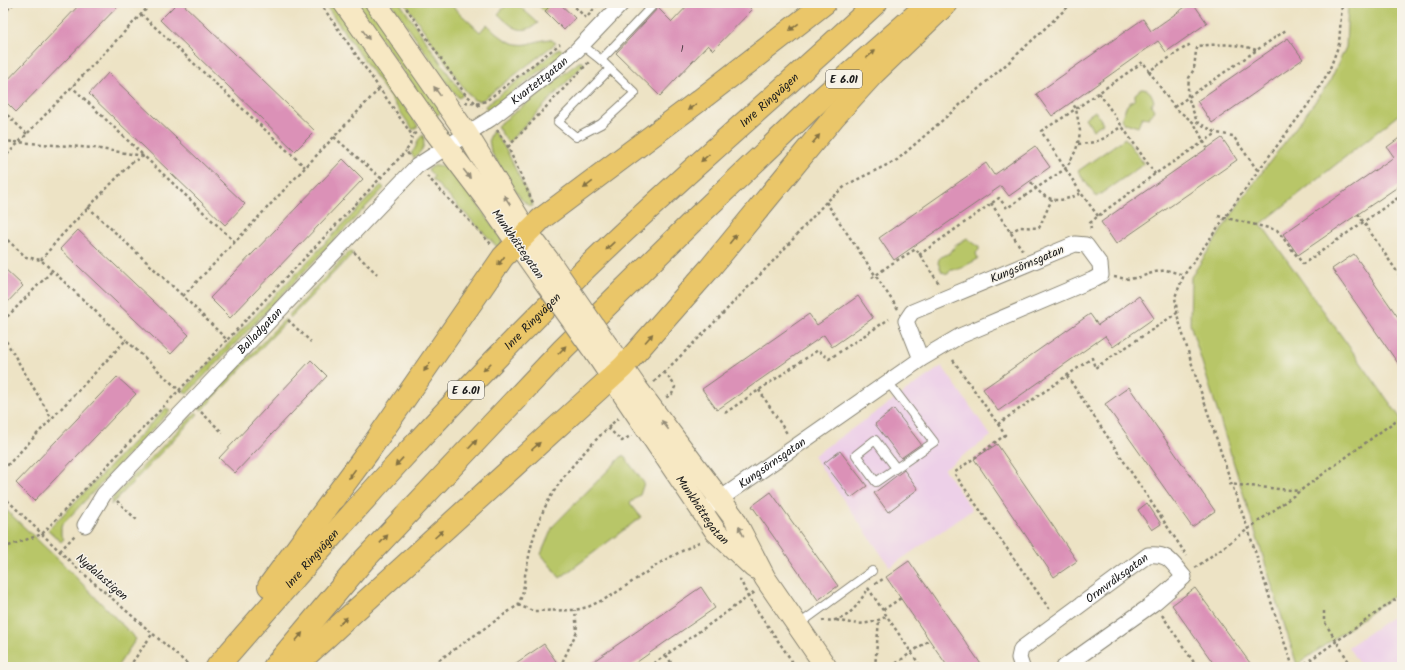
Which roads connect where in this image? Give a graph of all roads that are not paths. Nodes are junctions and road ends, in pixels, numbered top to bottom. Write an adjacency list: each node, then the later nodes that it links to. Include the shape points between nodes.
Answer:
1 (344, 3): 13 (main road, Munkhättegatan, one-way to 13)
2 (376, 3): 12 (main road, Munkhättegatan, one-way to 2)
3 (622, 3): 9 (street, Kvartettgatan)
4 (655, 3): 10 (lane)
5 (825, 3): 14 (highway, one-way to 14, via 541,219)
6 (876, 3): 26 (highway, Inre Ringvägen / E 6.01, one-way to 26, via 633,223 528,325 390,472)
7 (929, 3): 27 (highway, E 6.01, one-way to 7, via 363,561 563,349 823,97)
8 (947, 3): 16 (highway, one-way to 8, via 710,268 834,117 874,73)
9 (582, 45): 10 (lane); 12 (street, Kvartettgatan, via 534,85)
10 (598, 58): 11 (lane)
11 (610, 69): 11 (lane, via 635,93 601,124 576,138 558,122)
12 (467, 134): 13 (street, Kvartettgatan); 14 (main road, Munkhättegatan, one-way to 12)
13 (446, 148): 14 (main road, Munkhättegatan, one-way to 14, via 489,203); 21 (street, Balladgatan, via 418,166 344,242 104,494)
14 (522, 238): 16 (main road, Munkhättegatan, bridge); 25 (highway, one-way to 25, via 503,257 363,458)
15 (921, 359): 15 (street, Kungsörnsgatan, via 960,336 1092,280 1101,275 1100,264 1086,245 1075,244 912,312 906,321); 17 (street, Kungsörnsgatan)
16 (617, 373): 19 (main road, Munkhättegatan, one-way to 16); 20 (main road, Munkhättegatan); 28 (highway, one-way to 16)
17 (888, 382): 18 (lane, via 934,442); 19 (street, Kungsörnsgatan)
18 (896, 468): 18 (lane, via 876,482 856,455 875,440)
19 (720, 499): 20 (street, Kungsörnsgatan); 23 (main road, Munkhättegatan, one-way to 19, via 734,518)
20 (702, 512): 23 (main road, Munkhättegatan, via 716,532)
21 (85, 525)
22 (872, 571): 24 (lane)
23 (767, 580): 24 (main road, Munkhättegatan)
24 (807, 624): 29 (main road, Munkhättegatan)
25 (209, 667)
26 (217, 667)
27 (274, 667)
28 (294, 667)
29 (826, 667)
30 (1022, 667): 31 (street, Ormvråksgatan, via 1019,658 1021,649 1148,555 1158,554 1167,557 1189,572 1154,603)
31 (1064, 667)

